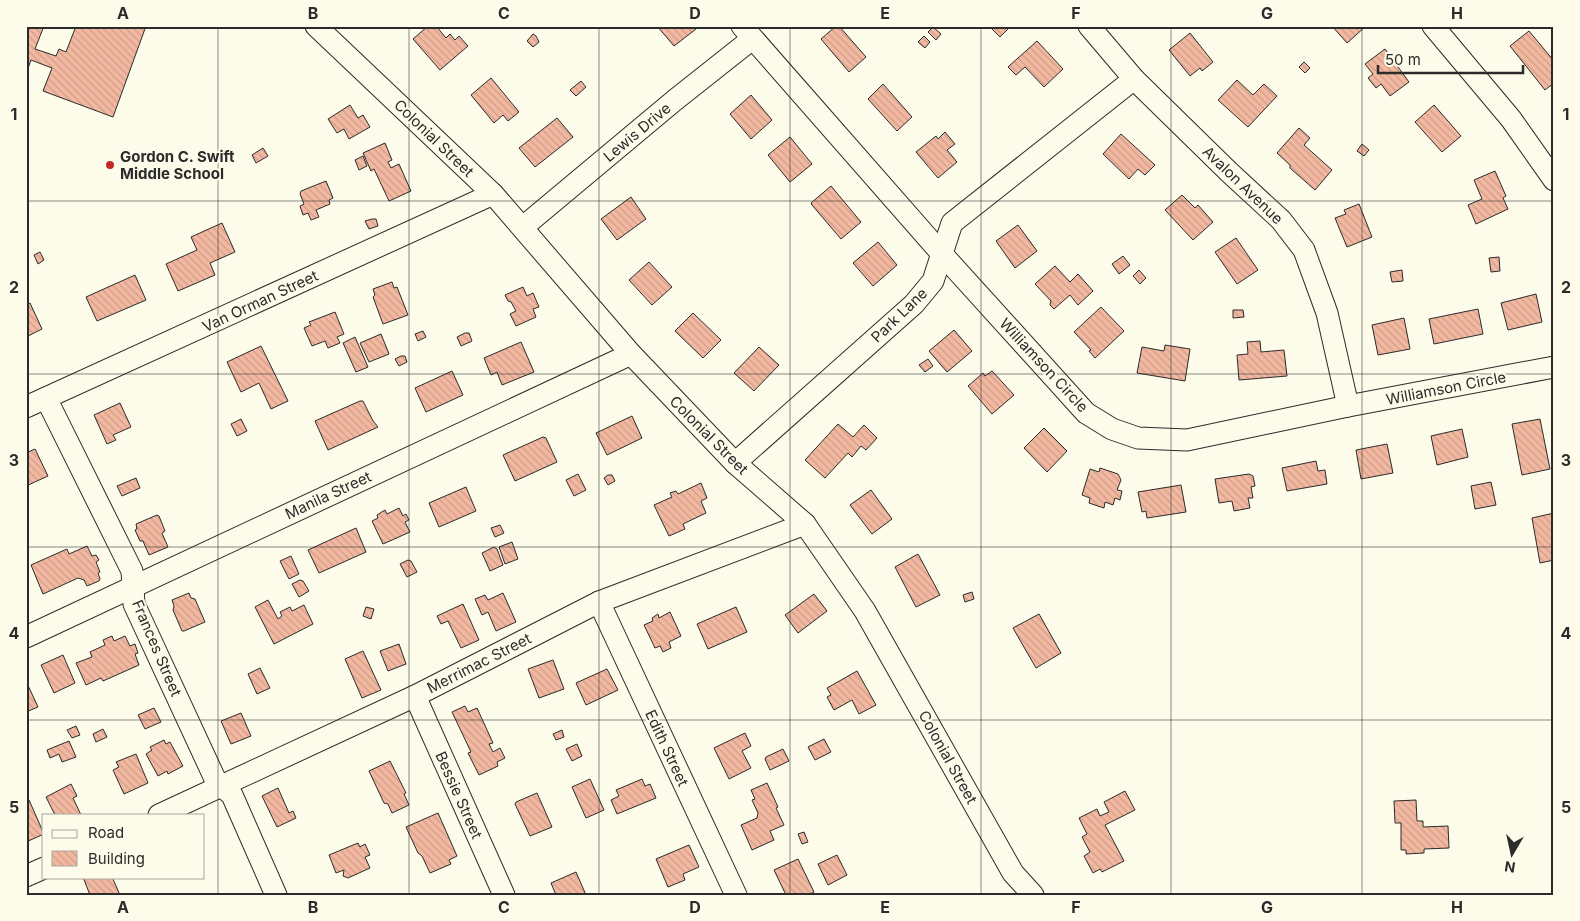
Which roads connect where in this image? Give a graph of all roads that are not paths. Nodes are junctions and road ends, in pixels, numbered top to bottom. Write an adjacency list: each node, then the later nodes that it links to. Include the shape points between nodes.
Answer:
1 (316, 26): 7 (street, Colonial Street)
2 (1088, 26): 5 (street, Avalon Avenue)
3 (1433, 26): 6 (street, via 1511,119)
4 (747, 33): 8 (street, Lewis Drive, via 667,106); 9 (street, Williamson Circle)
5 (1134, 79): 9 (street, Park Lane, via 952,223); 13 (street, Avalon Avenue, via 1281,220 1304,250 1327,313)
6 (1554, 180)
7 (493, 194): 8 (street, Colonial Street); 12 (street, Van Orman Street)
8 (523, 227): 10 (street, Colonial Street)
9 (942, 254): 13 (street, Williamson Circle, via 1086,413 1112,429 1138,438 1187,440); 15 (street, Park Lane, via 934,281 914,304)
10 (631, 354): 15 (street, Colonial Street); 17 (street, Manila Street)
11 (1554, 367): 13 (street, Williamson Circle)
12 (46, 398): 14 (street, Van Orman Street); 17 (street, Frances Street, via 132,571)
13 (1348, 406)
14 (26, 407)
15 (735, 463): 16 (street, Colonial Street)
16 (805, 524): 18 (street, Merrimac Street); 28 (street, Colonial Street, via 866,611 1013,873)
17 (133, 587): 19 (street, Manila Street); 21 (street, Frances Street, via 134,604 216,780)
18 (599, 602): 20 (street, Merrimac Street); 27 (street, Edith Street)
19 (26, 637)
20 (415, 696): 21 (street, Merrimac Street); 26 (street, Bessie Street)
21 (222, 786): 22 (street, Merrimac Street); 25 (street, Frances Street, via 232,796)
22 (161, 814)
23 (42, 869): 24 (street)
24 (26, 876)
25 (276, 895)
26 (504, 895)
27 (736, 895)
28 (1033, 895)

